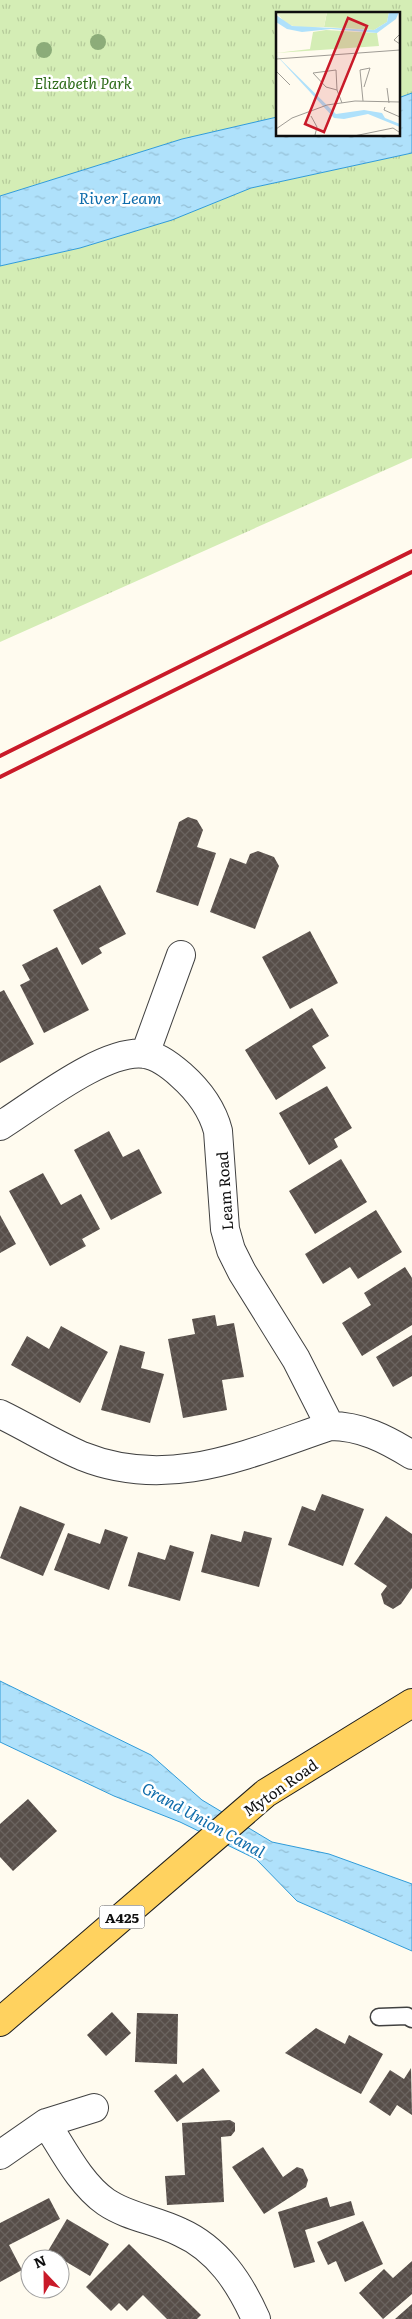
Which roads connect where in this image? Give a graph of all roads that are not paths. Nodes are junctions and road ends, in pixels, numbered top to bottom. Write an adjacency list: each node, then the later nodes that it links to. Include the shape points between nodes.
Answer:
1 (181, 955): 2 (street)
2 (145, 1054): 3 (street, via 102,1062); 5 (street, Leam Road, via 164,1061 194,1086 214,1117 220,1143 225,1229 230,1250 296,1359)
3 (0, 1126)
4 (0, 1414): 5 (street, via 81,1456 137,1470 201,1467)
5 (330, 1426): 6 (street, via 361,1429)
6 (412, 1455)
7 (412, 1703): 10 (main road, Myton Road / A425, via 266,1793)
8 (379, 2017): 9 (lane, via 407,2016)
9 (412, 2019)
10 (0, 2022)
11 (94, 2108): 12 (street)
12 (46, 2123): 13 (street); 14 (street, via 96,2194 118,2209 180,2232 199,2242 216,2257 245,2294)
13 (0, 2155)
14 (256, 2319)

